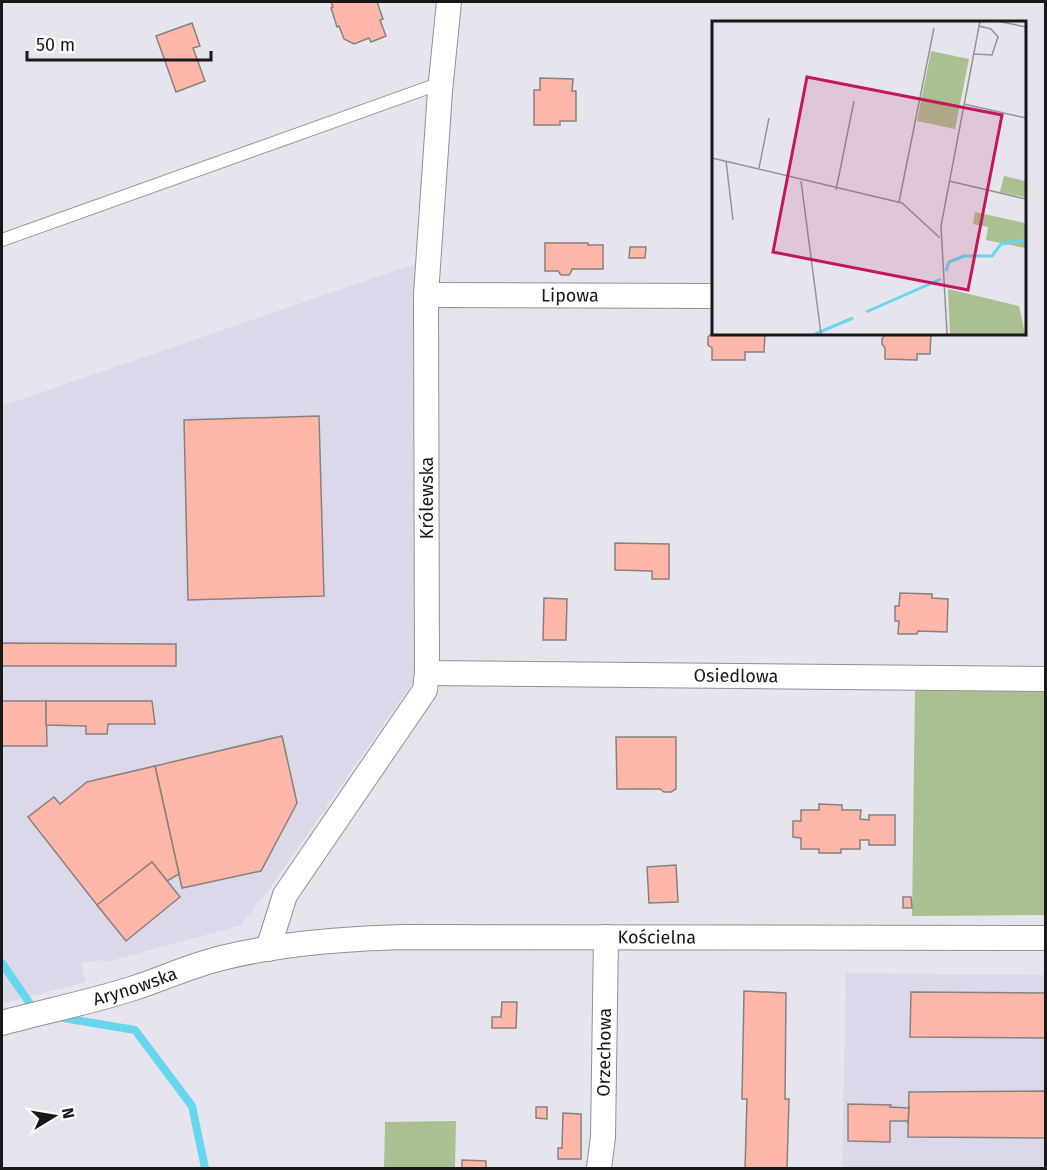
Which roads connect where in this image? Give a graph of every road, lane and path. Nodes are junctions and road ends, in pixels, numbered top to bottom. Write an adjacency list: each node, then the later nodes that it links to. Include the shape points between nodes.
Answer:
1 (449, 2): 2 (street, Królewska)
2 (441, 83): 3 (lane); 4 (street, Królewska)
3 (2, 240)
4 (426, 295): 5 (street, Lipowa); 6 (street, Królewska)
5 (712, 296)
6 (427, 674): 7 (street, Osiedlowa); 10 (street, Królewska, via 425,690 285,895)
7 (1046, 679)
8 (606, 937): 9 (street, Kościelna); 10 (street, Kościelna, via 368,938); 12 (street, Orzechowa, via 603,1137)
9 (1046, 938)
10 (268, 949): 11 (street, Arynowska, via 199,964 115,994)
11 (2, 1023)
12 (599, 1168)

